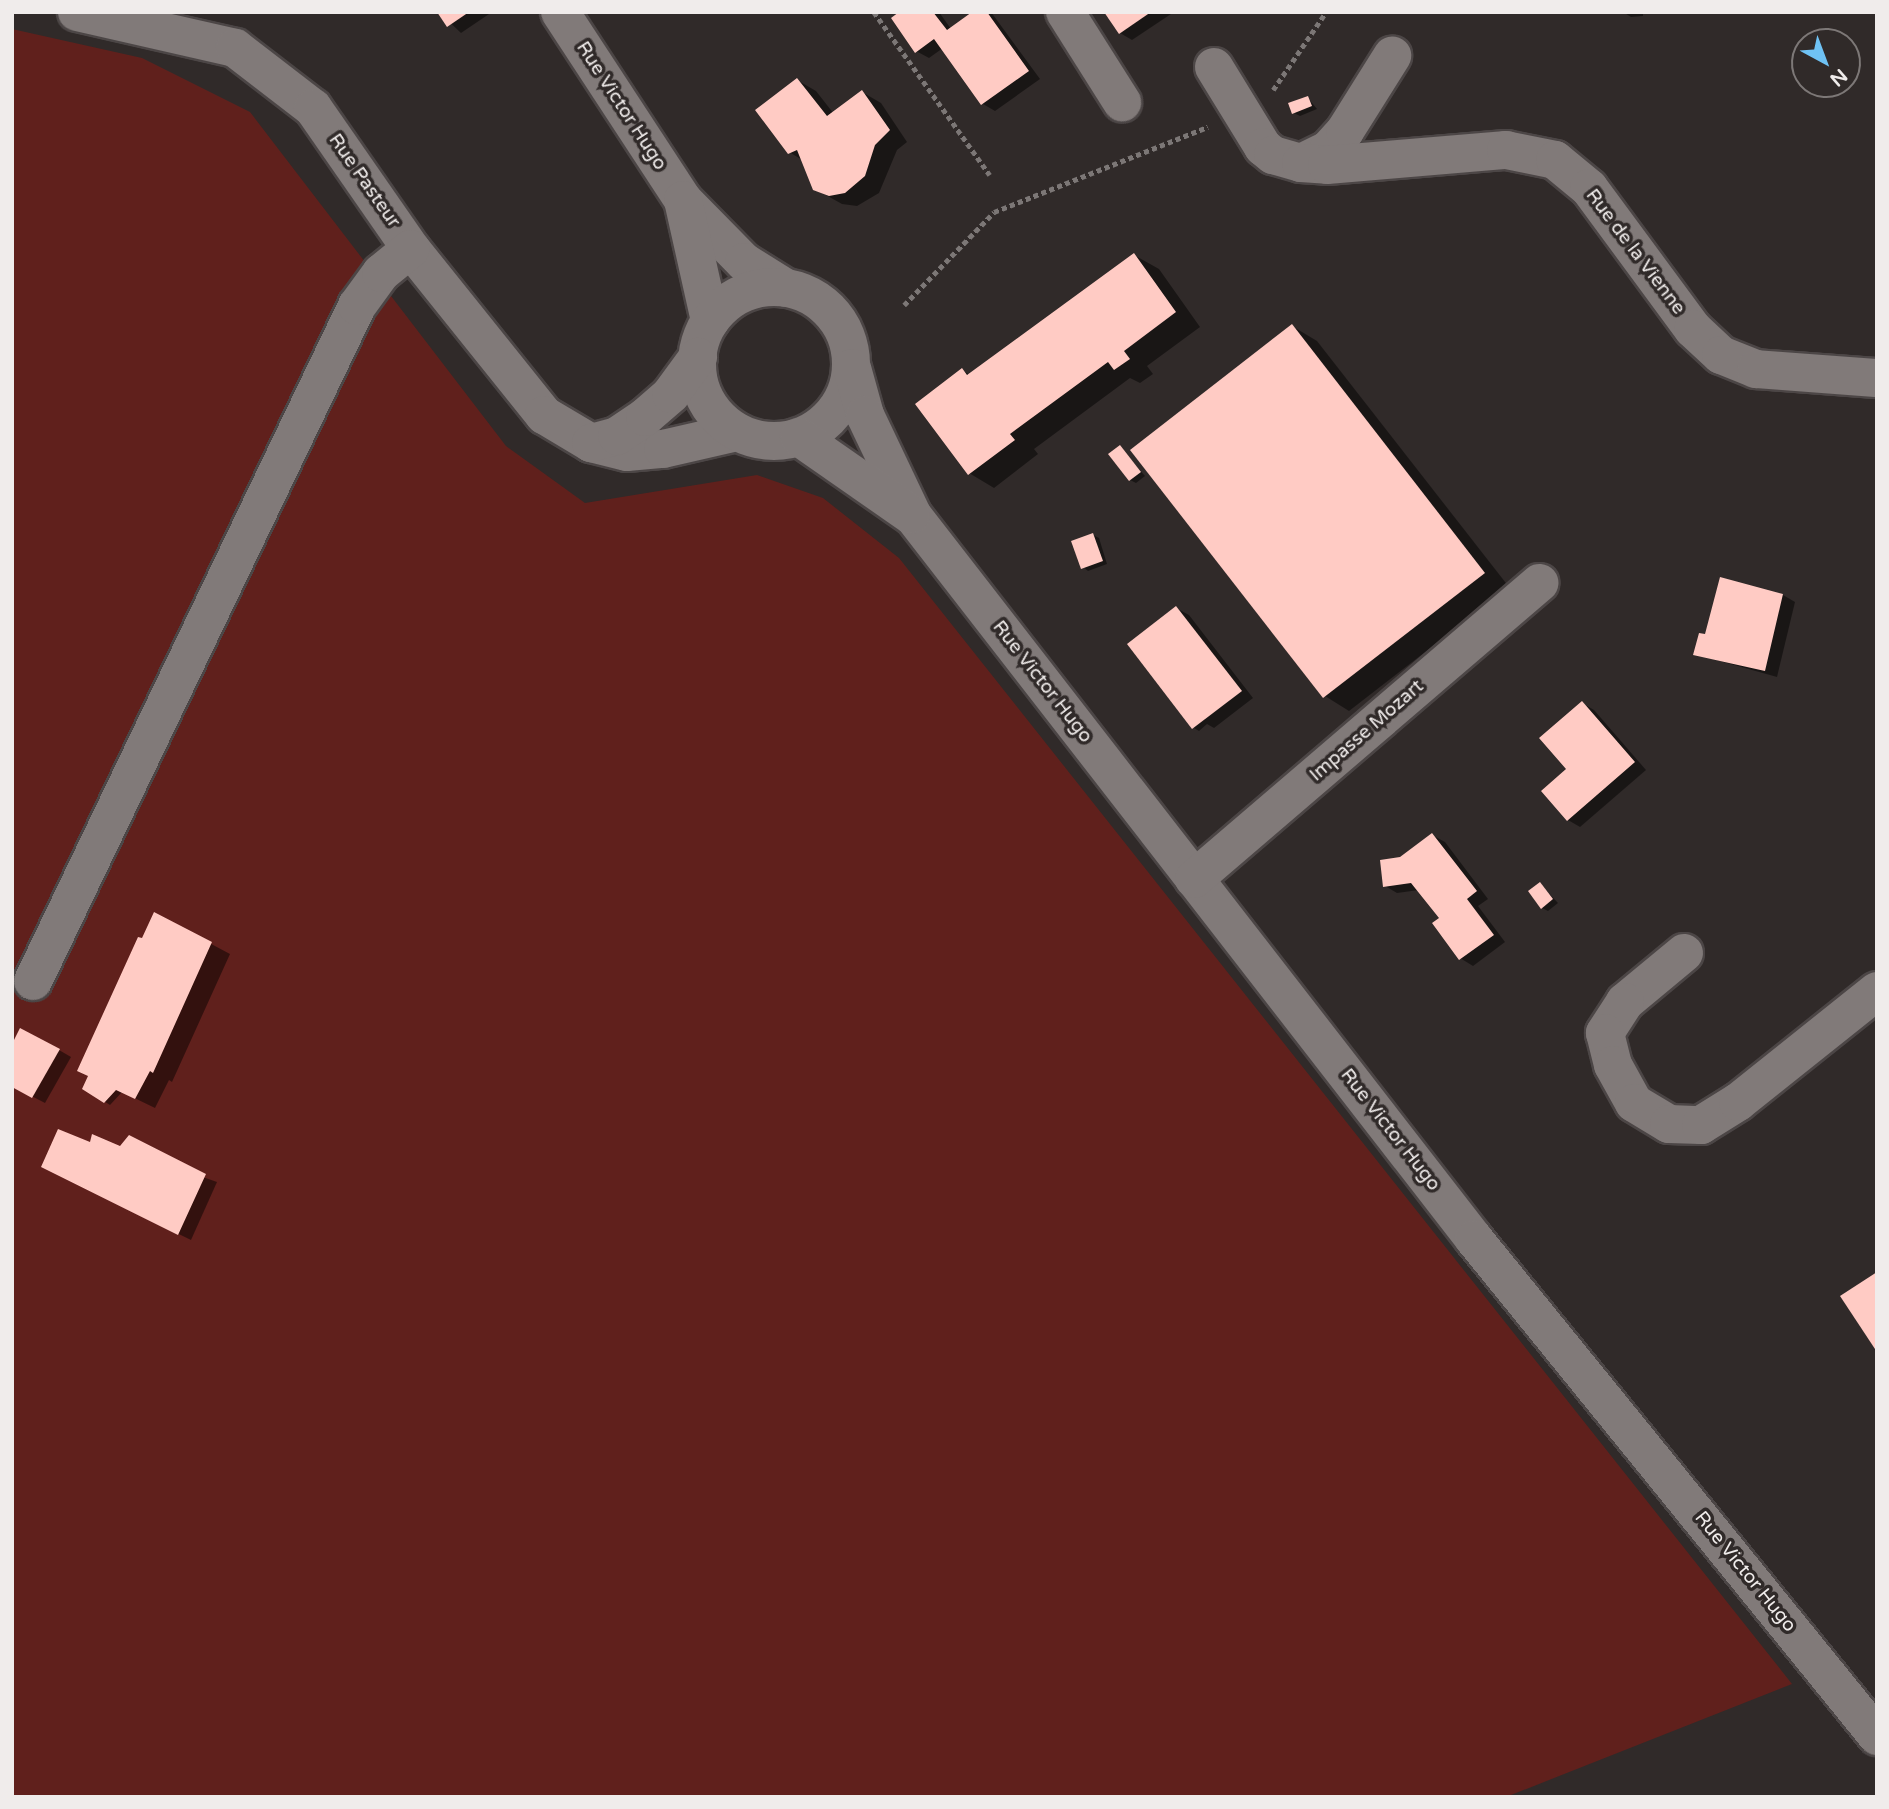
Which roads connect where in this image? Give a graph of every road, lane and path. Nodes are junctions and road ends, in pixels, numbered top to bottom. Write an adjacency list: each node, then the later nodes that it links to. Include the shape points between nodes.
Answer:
1 (77, 12): 13 (street, Rue Pasteur, via 234,48 313,108)
2 (560, 12): 12 (street, Rue Victor Hugo)
3 (874, 12): 11 (path)
4 (1065, 12): 8 (street)
5 (1326, 12): 9 (path, via 1284,80)
6 (1392, 56): 10 (street, via 1345,131 1328,150)
7 (1214, 67): 9 (street, Rue de la Vienne)
8 (1122, 102)
9 (1240, 113): 10 (street, Rue de la Vienne, via 1273,155); 15 (path, via 994,212)
10 (1301, 163): 19 (street, Rue de la Vienne, via 1328,165 1506,150 1555,160 1589,188 1693,329 1721,355 1756,369)
11 (990, 175)
12 (683, 200): 14 (street, Rue Victor Hugo, via 744,262); 16 (street, Rue Victor Hugo)
13 (411, 249): 22 (street, Rue Pasteur, via 544,415); 27 (street, via 382,273 357,306)
14 (786, 288): 16 (street, via 759,288 739,295); 18 (street, via 818,300 838,318 849,341)
15 (904, 305)
16 (710, 321): 17 (street)
17 (698, 357): 20 (street, via 705,398 715,414); 22 (street, via 671,394 645,417 617,436)
18 (852, 368): 21 (street, via 845,394 831,417); 23 (street, Rue Victor Hugo, via 865,415)
19 (1877, 378)
20 (737, 432): 21 (street, via 762,440); 22 (street, Rue Pasteur, via 627,452)
21 (799, 437): 23 (street, Rue Victor Hugo)
22 (591, 443)
23 (912, 516): 25 (street, Rue Victor Hugo)
24 (1539, 583): 25 (street, Impasse Mozart)
25 (1194, 879): 29 (street, Rue Victor Hugo, via 1474,1239)
26 (1684, 953): 28 (street, via 1625,1002 1605,1033 1613,1065 1634,1102 1669,1124 1701,1125)
27 (33, 981)
28 (1877, 991)
29 (1877, 1736)

